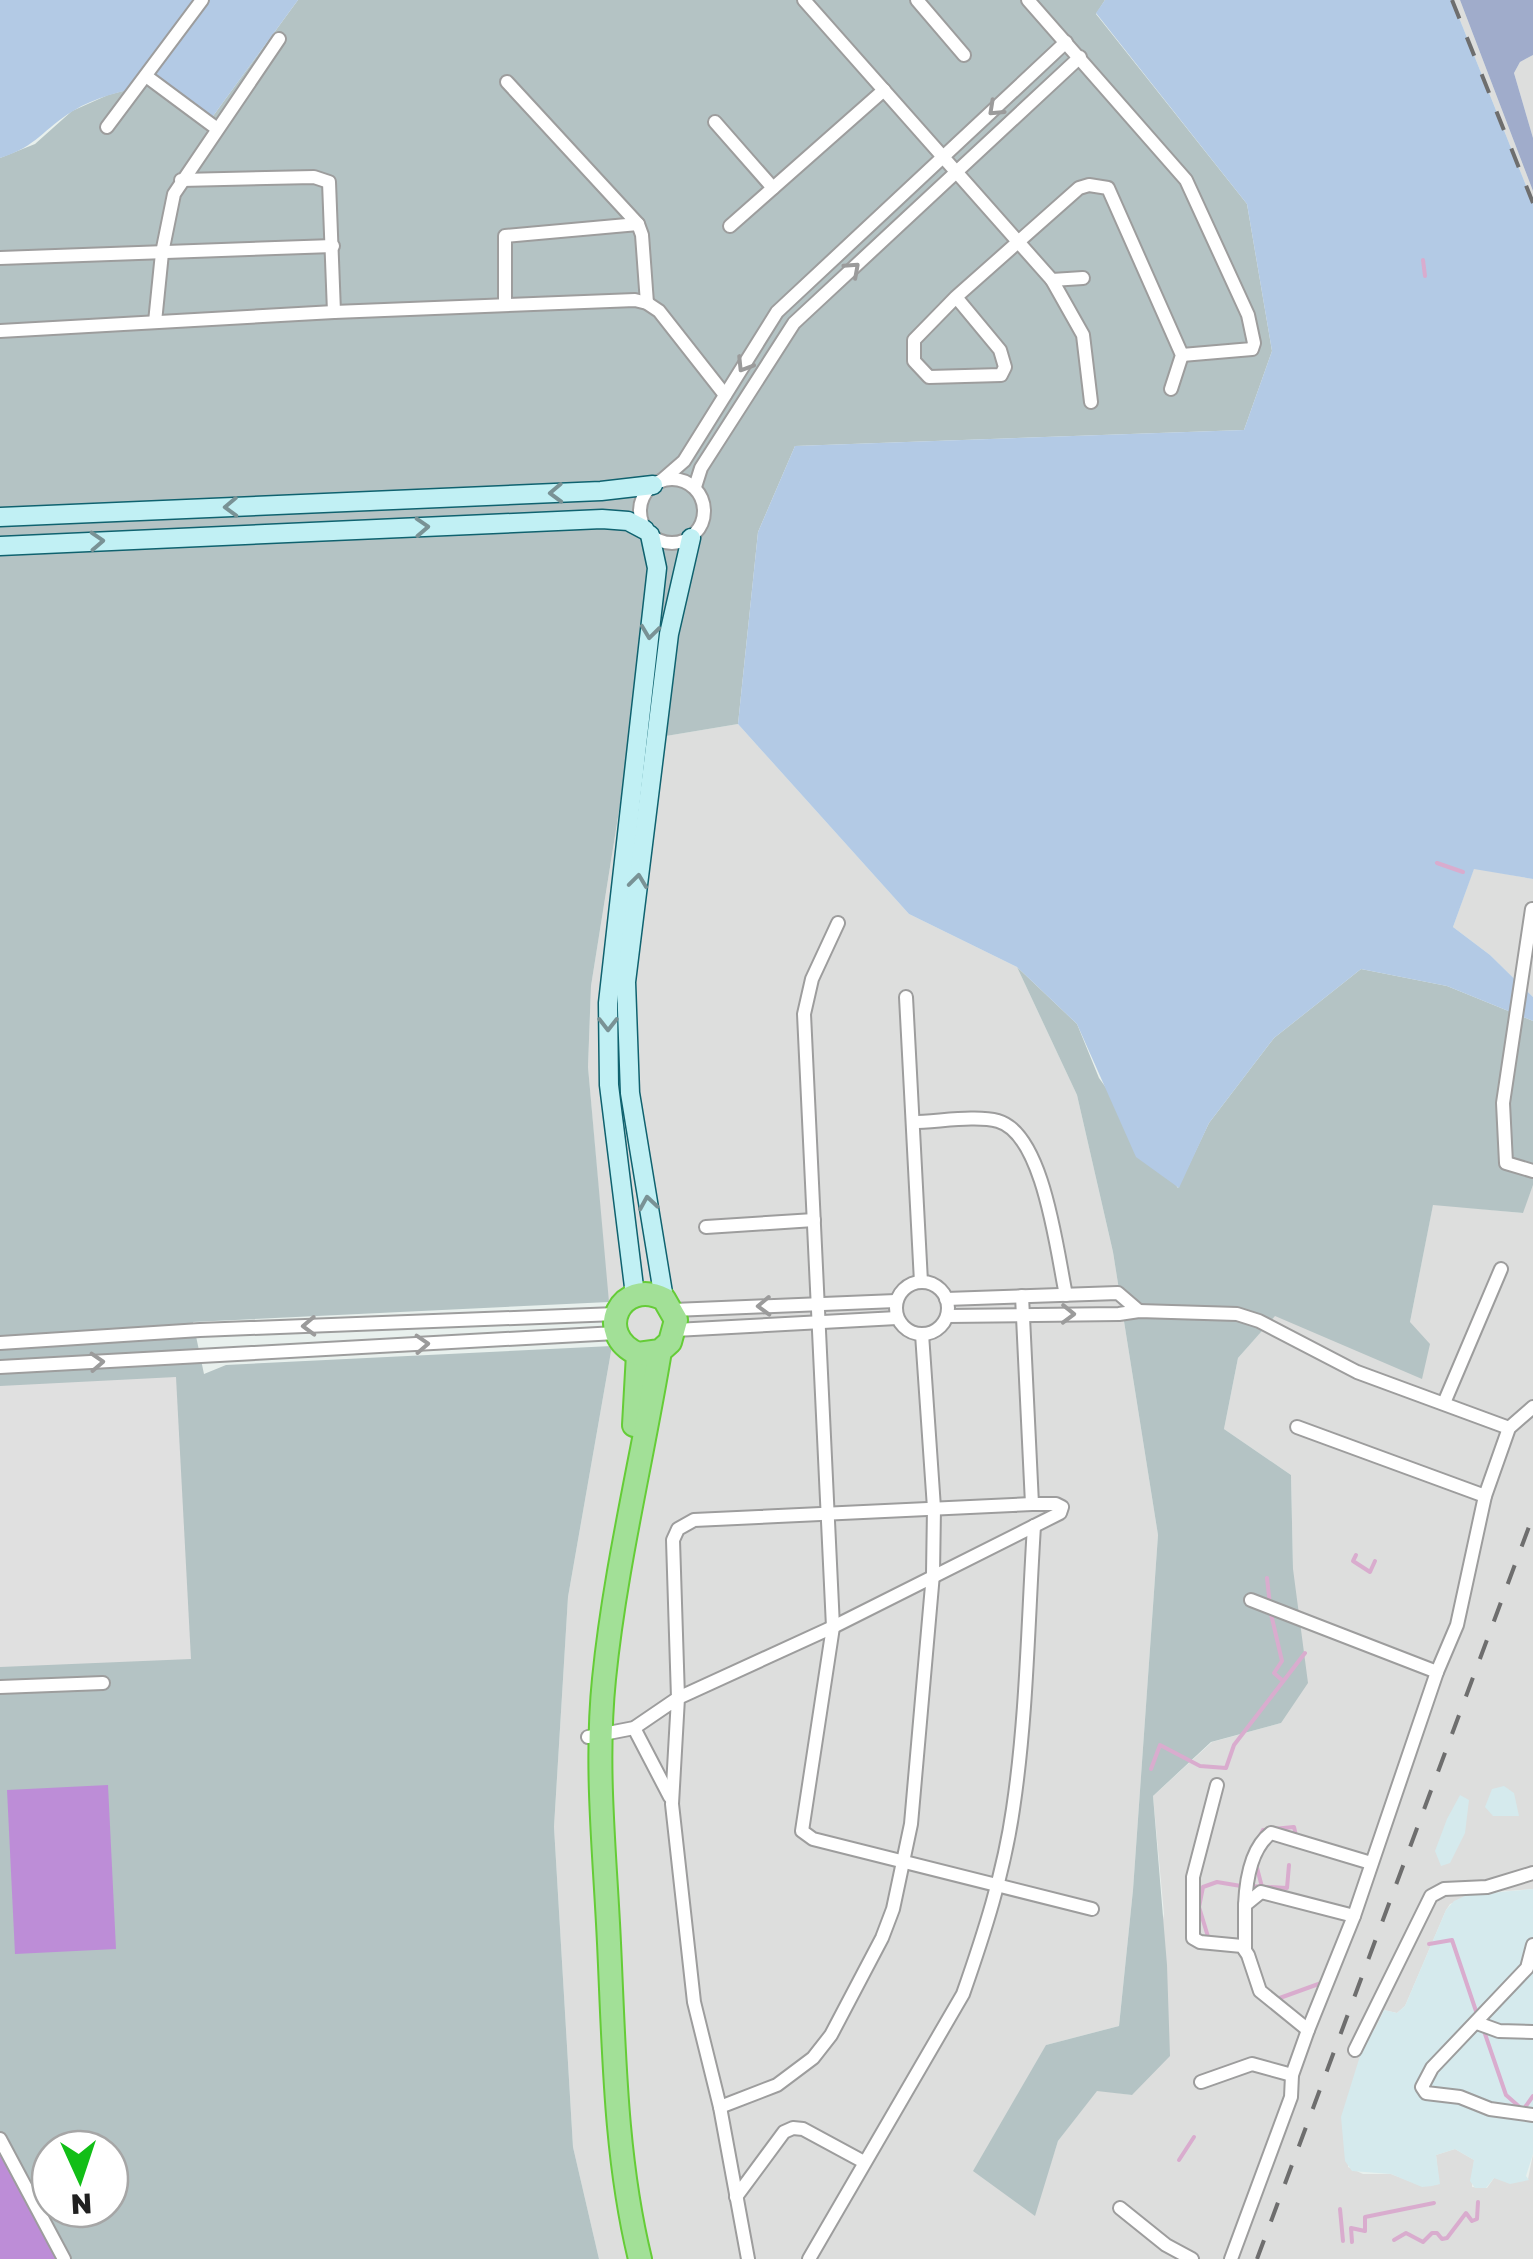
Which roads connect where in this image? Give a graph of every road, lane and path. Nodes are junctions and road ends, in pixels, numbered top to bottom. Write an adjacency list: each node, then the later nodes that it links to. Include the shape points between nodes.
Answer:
1 (202, 0): 9 (street)
2 (804, 0): 11 (street)
3 (917, 0): 7 (street)
4 (1028, 0): 6 (street)
5 (280, 39): 14 (street)
6 (1066, 42): 8 (street); 15 (street, one-way to 15)
7 (964, 55)
8 (1080, 57): 16 (street); 35 (street, via 1186,180 1248,315 1252,350)
9 (146, 76): 13 (street); 14 (street)
10 (508, 82): 19 (street)
11 (884, 90): 15 (street); 18 (street)
12 (715, 122): 18 (street)
13 (107, 127)
14 (216, 128): 17 (street)
15 (944, 158): 16 (street); 31 (street)
16 (959, 173): 21 (street); 33 (street, one-way to 16)
17 (181, 180): 22 (street, via 324,178 332,188); 23 (street)
18 (773, 188): 20 (street)
19 (638, 224): 28 (street); 29 (street, via 505,236)
20 (730, 226)
21 (1018, 241): 26 (street); 27 (street); 35 (street, via 1079,188 1108,188)
22 (333, 246): 23 (street); 30 (street)
23 (162, 253): 24 (street); 32 (street)
24 (0, 258)
25 (1083, 278): 26 (street)
26 (1052, 280): 38 (street, via 1083,336)
27 (956, 297): 27 (street, via 914,340 914,361 929,377 1001,374 1000,350)
28 (648, 303): 29 (street); 37 (street)
29 (505, 305): 30 (street)
30 (334, 312): 32 (street)
31 (777, 312): 33 (street); 37 (street, one-way to 37)
32 (155, 322): 34 (street)
33 (794, 323): 40 (street)
34 (0, 331)
35 (1182, 355): 36 (street)
36 (1170, 388)
37 (725, 395): 39 (street, via 684,461)
38 (1091, 402)
39 (657, 483): 40 (street, via 679,479); 41 (street, one-way to 41, via 601,492); 43 (street, via 641,501)
40 (695, 488): 45 (street, via 705,514)
41 (168, 510): 42 (street); 44 (street)
42 (0, 517)
43 (648, 533): 44 (street, one-way to 43, via 602,519 628,521); 45 (street, via 670,544); 57 (street, one-way to 57, via 657,568 608,1004 609,1085)
44 (169, 538): 46 (street, one-way to 44)
45 (691, 538): 64 (street, one-way to 45, via 630,1093 626,982 669,634)
46 (0, 546)
47 (1532, 909): 50 (street)
48 (838, 923): 53 (street, via 804,1014)
49 (906, 996): 51 (street)
50 (1526, 998): 52 (street, via 1503,1104 1504,1160)
51 (912, 1122): 56 (street); 58 (street, via 995,1120 1012,1127 1044,1185)
52 (1533, 1171)
53 (814, 1220): 54 (street); 62 (street)
54 (706, 1227)
55 (1500, 1269): 74 (street)
56 (920, 1282): 60 (street, via 936,1286); 61 (street, via 905,1287)
57 (635, 1294): 64 (highway, via 655,1294); 69 (highway, via 624,1302)
58 (1066, 1294): 59 (street); 63 (street, via 1118,1292)
59 (1022, 1296): 60 (street); 65 (street)
60 (946, 1299): 66 (street)
61 (896, 1301): 62 (street); 67 (street)
62 (820, 1304): 64 (street, one-way to 64); 68 (street)
63 (1139, 1311): 65 (street, one-way to 63); 74 (street, via 1238,1314 1358,1372)
64 (671, 1313): 68 (street); 72 (highway, via 670,1342)
65 (1024, 1314): 66 (street); 79 (street)
66 (948, 1316): 70 (street)
67 (897, 1318): 68 (street); 70 (street)
68 (821, 1322): 81 (street)
69 (616, 1324): 71 (street, one-way to 71, via 200,1330); 72 (highway, via 621,1342); 73 (street, one-way to 69)
70 (922, 1334): 80 (street)
71 (0, 1342)
72 (649, 1352): 91 (highway)
73 (0, 1367)
74 (1444, 1403): 77 (street)
75 (1533, 1407): 77 (street)
76 (1296, 1426): 78 (street)
77 (1509, 1428): 78 (street)
78 (1486, 1496): 86 (street, via 1458,1625)
79 (1032, 1504): 80 (street); 82 (street, via 1062,1507)
80 (934, 1508): 81 (street); 83 (street)
81 (827, 1514): 85 (street); 89 (street, via 694,1520 678,1529)
82 (1034, 1526): 83 (street); 97 (street, via 1017,1782)
83 (933, 1574): 85 (street); 94 (street)
84 (1251, 1600): 86 (street)
85 (833, 1627): 89 (street); 94 (street, via 802,1831 813,1840)
86 (1437, 1672): 95 (street)
87 (103, 1683): 88 (street)
88 (0, 1686)
89 (678, 1698): 90 (street); 93 (street)
90 (634, 1728): 91 (street); 93 (street)
91 (594, 1735): 110 (highway)
92 (1216, 1785): 102 (street, via 1193,1877 1191,1933 1200,1942)
93 (672, 1804): 109 (street, via 694,2002)
94 (905, 1860): 97 (street); 109 (street, via 882,1938 831,2034 777,2086)
95 (1370, 1863): 98 (street, via 1271,1833 1253,1860); 100 (street)
96 (1533, 1874): 106 (street, via 1444,1888 1431,1896)
97 (997, 1885): 99 (street); 113 (street, via 962,1994)
98 (1245, 1905): 100 (street, via 1266,1892); 102 (street)
99 (1092, 1909)
100 (1354, 1916): 104 (street)
101 (1533, 1945): 103 (street, via 1527,1968)
102 (1245, 1950): 104 (street, via 1260,1991)
103 (1477, 2022): 105 (street); 111 (street, via 1427,2074 1423,2091)
104 (1308, 2030): 107 (street)
105 (1533, 2032)
106 (1355, 2050)
107 (1292, 2075): 108 (street, via 1252,2064); 122 (street, via 1292,2098)
108 (1200, 2082)
109 (720, 2107): 114 (street)
110 (614, 2115): 117 (highway, via 613,2184); 118 (highway)
111 (1533, 2115)
112 (0, 2138): 116 (street)
113 (864, 2162): 114 (street, via 793,2128); 120 (street)
114 (736, 2197): 119 (street)
115 (1120, 2208): 121 (street)
116 (64, 2259)
117 (627, 2259)
118 (640, 2259)
119 (748, 2259)
120 (809, 2259)
121 (1192, 2259)
122 (1231, 2259)

